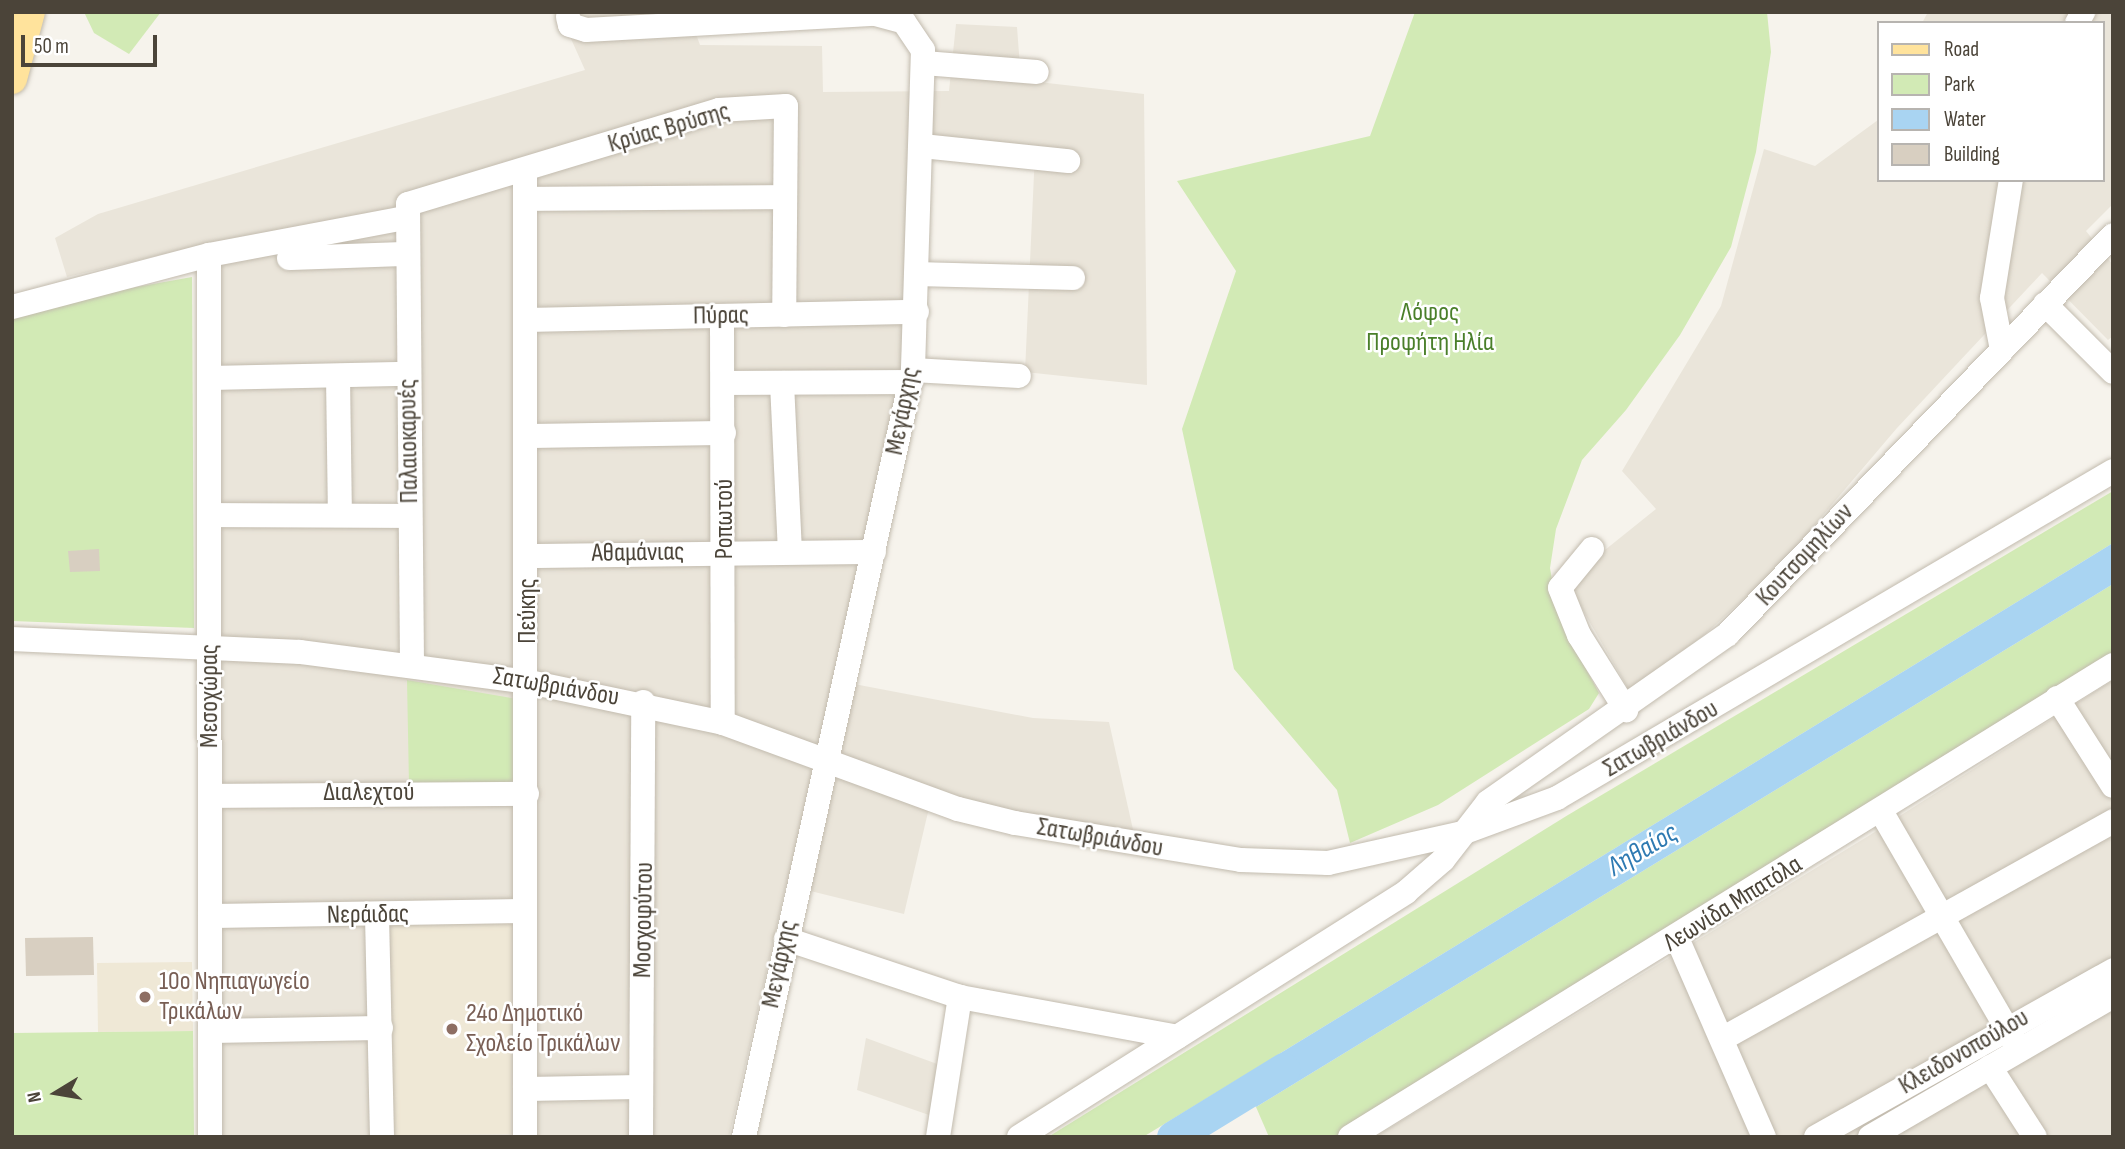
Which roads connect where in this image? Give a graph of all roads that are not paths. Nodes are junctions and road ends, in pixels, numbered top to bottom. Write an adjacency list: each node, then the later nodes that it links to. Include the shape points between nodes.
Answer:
1 (30, 12): 5 (main road)
2 (568, 17): 3 (street, Μεγάρχης, via 576,30 586,30 882,15 904,22 918,36)
3 (924, 63): 4 (street); 6 (street, Μεγάρχης)
4 (1037, 72)
5 (12, 79)
6 (922, 146): 7 (street); 17 (street, Μεγάρχης)
7 (1068, 161)
8 (524, 170): 10 (street, Κρύας Βρύσης, via 719,110 786,106); 11 (street, Πεύκης); 12 (street, Κρύας Βρύσης, via 411,203)
9 (2011, 182): 25 (street, via 1992,309)
10 (785, 197): 11 (street); 22 (street, Κρύας Βρύσης)
11 (525, 199): 24 (street, Πεύκης)
12 (404, 218): 14 (street, Παλαιοκαρυές); 15 (street)
13 (2113, 235): 19 (street, Κουτσομηλίων)
14 (405, 254): 16 (street); 27 (street, Παλαιοκαρυές)
15 (209, 255): 20 (street); 31 (street, Μεσοχώρας)
16 (289, 258)
17 (918, 274): 18 (street); 21 (street, Μεγάρχης)
18 (1073, 278)
19 (2045, 304): 25 (street, Κουτσομηλίων); 26 (street)
20 (12, 307)
21 (917, 312): 22 (street, Πύρας); 29 (street, Μεγάρχης)
22 (783, 315): 23 (street, Πύρας)
23 (722, 316): 24 (street, Πύρας); 32 (street, Ροπωτού)
24 (526, 320): 35 (street, Πεύκης)
25 (2002, 350): 52 (street, Κουτσομηλίων, via 1758,607)
26 (2113, 372)
27 (408, 374): 28 (street); 39 (street, Παλαιοκαρυές)
28 (338, 376): 31 (street); 38 (street)
29 (912, 376): 30 (street); 33 (street); 43 (street, Μεγάρχης)
30 (1019, 376)
31 (210, 378): 37 (street, Μεσοχώρας)
32 (723, 383): 33 (street); 34 (street, Ροπωτού)
33 (782, 383): 42 (street)
34 (724, 433): 35 (street); 41 (street, Ροπωτού)
35 (527, 436): 44 (street, Πεύκης)
36 (2113, 471): 60 (street, Σατωβριάνδου, via 1583,784)
37 (210, 515): 38 (street); 46 (street, Μεσοχώρας)
38 (340, 515): 39 (street)
39 (410, 516): 47 (street, Παλαιοκαρυές)
40 (1592, 548): 52 (street, via 1560,588 1579,635)
41 (726, 551): 42 (street, Αθαμάνιας); 44 (street, Αθαμάνιας); 53 (street, Ροπωτού)
42 (790, 551): 43 (street, Αθαμάνιας)
43 (874, 552): 54 (street, Μεγάρχης)
44 (528, 556): 49 (street, Πεύκης)
45 (12, 639): 46 (street, Σατωβριάνδου)
46 (210, 647): 47 (street, Σατωβριάνδου); 57 (street, Μεσοχώρας)
47 (412, 664): 49 (street, Σατωβριάνδου)
48 (2113, 665): 50 (street, Λεωνίδα Μπατόλα)
49 (529, 682): 51 (street, Σατωβριάνδου); 56 (street, Πεύκης)
50 (2057, 698): 55 (street); 58 (street, Λεωνίδα Μπατόλα)
51 (643, 702): 53 (street, Σατωβριάνδου); 76 (street, Μοσχοφύτου)
52 (1626, 710): 60 (street, Κουτσομηλίων, via 1506,788)
53 (723, 723): 54 (street, Σατωβριάνδου)
54 (824, 759): 60 (street, Σατωβριάνδου, via 958,809 1120,844 1241,860 1328,863); 66 (street, Μεγάρχης)
55 (2113, 786)
56 (527, 794): 57 (street, Διαλεχτού); 61 (street, Πεύκης)
57 (210, 796): 63 (street, Μεσοχώρας)
58 (1882, 813): 62 (street); 65 (street, Λεωνίδα Μπατόλα)
59 (2113, 821): 62 (street)
60 (1462, 833): 72 (street, Κουτσομηλίων, via 1434,869 1406,892)
61 (525, 911): 64 (street, Νεράιδας); 77 (street, Πεύκης)
62 (1945, 915): 70 (street); 73 (street)
63 (210, 916): 64 (street, Νεράιδας); 71 (street, Μεσοχώρας)
64 (377, 916): 69 (street)
65 (1677, 938): 73 (street); 86 (street, Λεωνίδα Μπατόλα)
66 (786, 939): 68 (street); 83 (street, Μεγάρχης)
67 (2110, 983): 70 (street, Κλειδονοπούλου); 74 (street, Κλειδονοπούλου)
68 (960, 998): 72 (street); 84 (street)
69 (381, 1028): 71 (street); 80 (street)
70 (2006, 1028): 74 (street); 78 (street, Κλειδονοπούλου)
71 (210, 1031): 79 (street, Μεσοχώρας)
72 (1177, 1037): 85 (street, Κουτσομηλίων)
73 (1722, 1039): 87 (street)
74 (2019, 1050): 75 (street, Κλειδονοπούλου)
75 (1990, 1067): 89 (street, Κλειδονοπούλου); 90 (street)
76 (641, 1087): 77 (street); 82 (street, Μοσχοφύτου)
77 (525, 1089): 81 (street, Πεύκης)
78 (1858, 1126): 88 (street, Κλειδονοπούλου)
79 (210, 1137)
80 (382, 1137)
81 (525, 1137)
82 (641, 1137)
83 (744, 1137)
84 (938, 1137)
85 (1019, 1137)
86 (1350, 1137)
87 (1765, 1137)
88 (1816, 1137)
89 (1870, 1137)
90 (2035, 1137)

